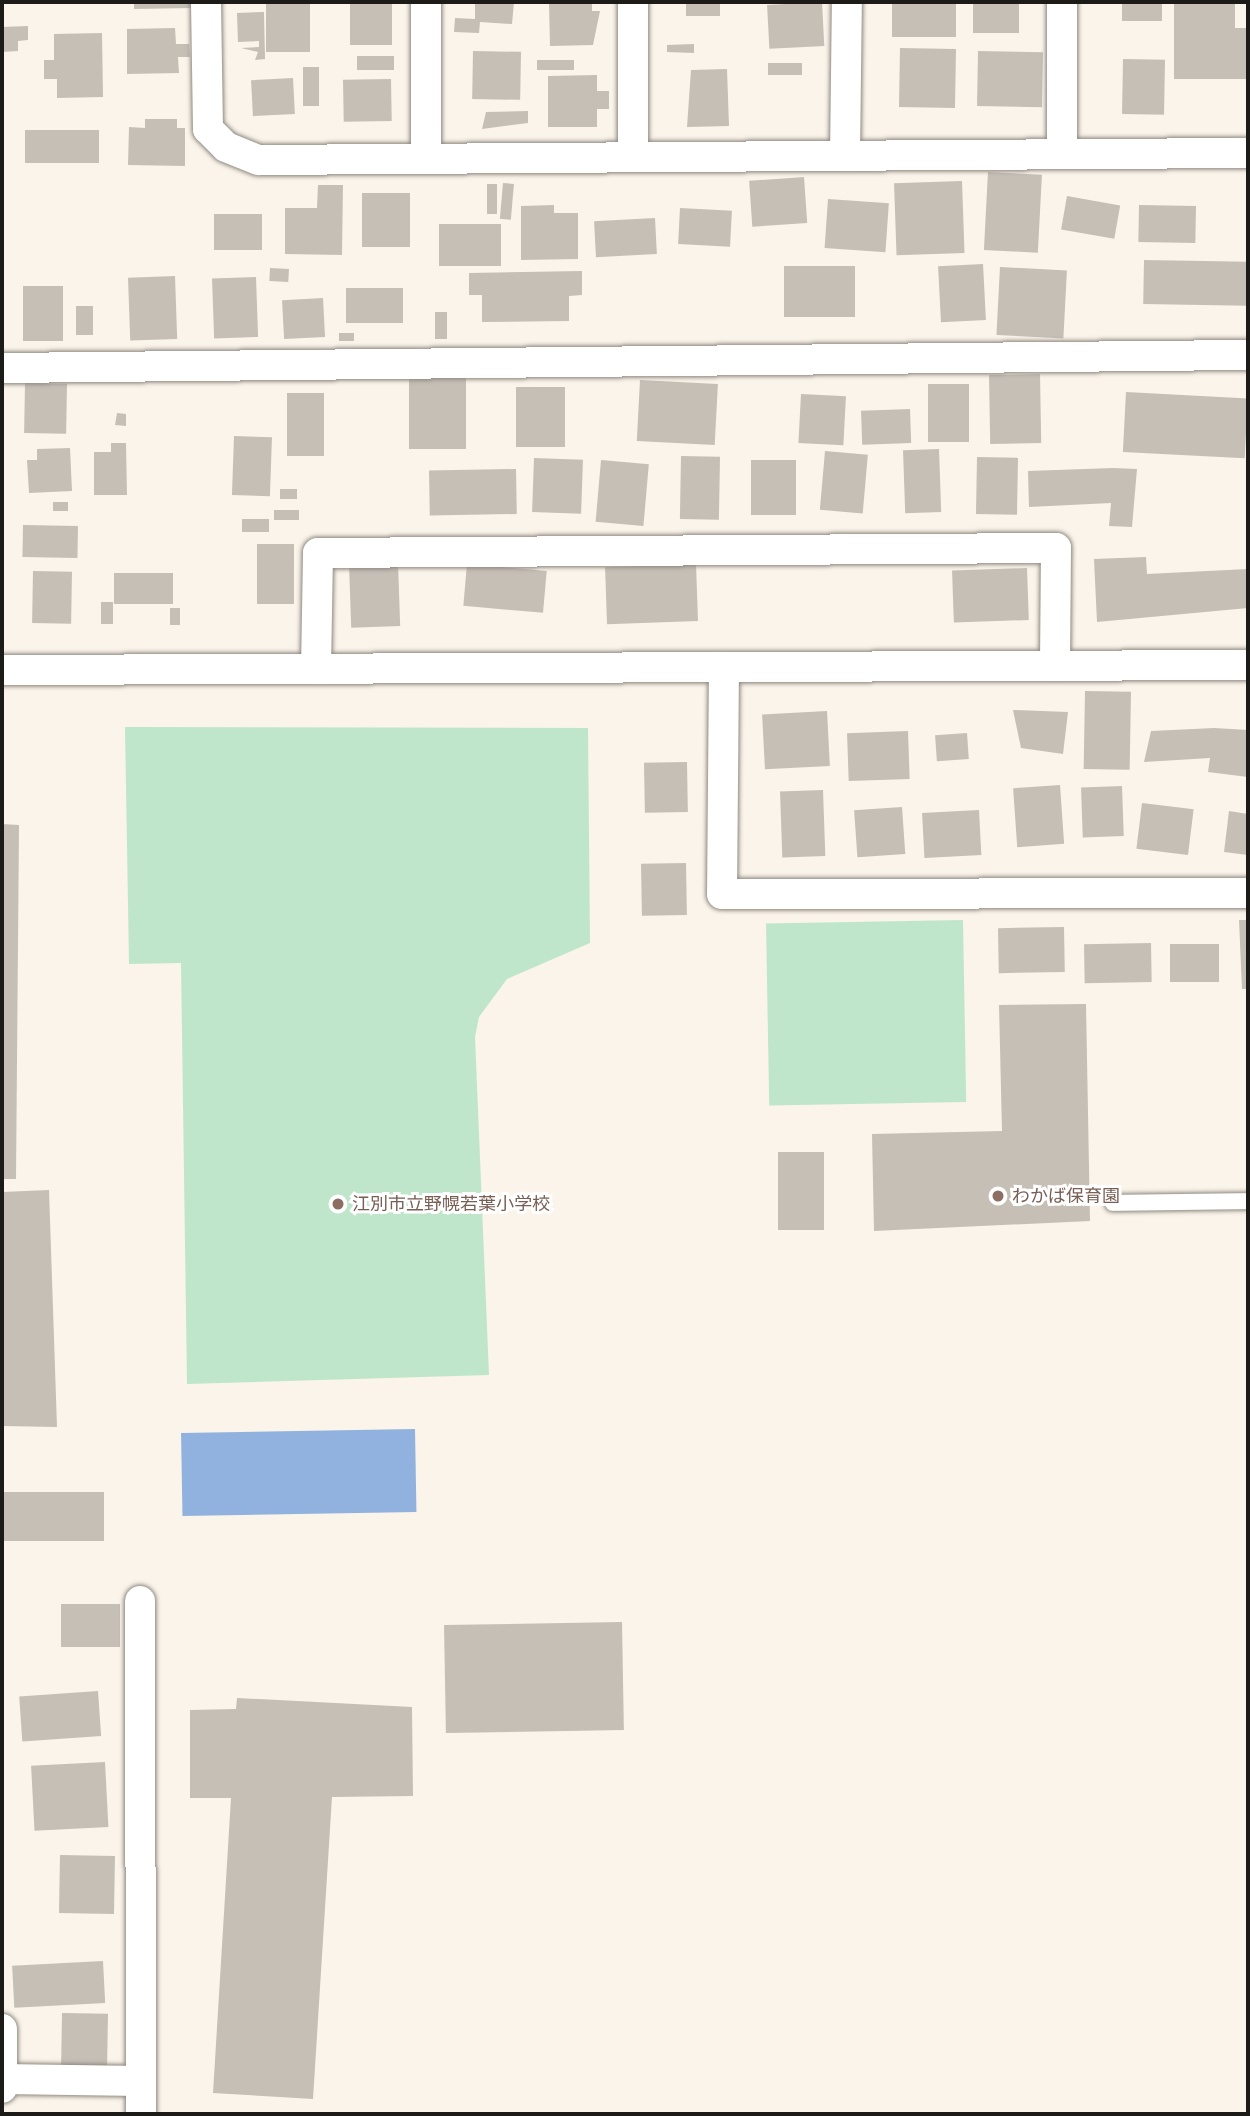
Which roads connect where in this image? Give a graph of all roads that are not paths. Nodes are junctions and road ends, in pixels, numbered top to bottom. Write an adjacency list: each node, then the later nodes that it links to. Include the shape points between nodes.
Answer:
1 (206, 2): 10 (street, via 208,129 226,147 259,160)
2 (426, 2): 10 (street)
3 (633, 2): 9 (street)
4 (847, 2): 8 (street)
5 (1062, 2): 7 (street)
6 (1248, 153): 7 (street)
7 (1062, 154): 8 (street)
8 (845, 156): 9 (street)
9 (633, 157): 10 (street)
10 (426, 158)
11 (1248, 355): 12 (street)
12 (2, 368)
13 (1248, 664): 14 (street)
14 (1055, 666): 15 (street); 16 (street, via 1056,548 318,553)
15 (724, 667): 16 (street); 18 (street, via 722,894)
16 (316, 669): 17 (street)
17 (2, 670)
18 (1248, 893)
19 (1248, 1201): 20 (lane)
20 (1113, 1203)
21 (141, 1601): 24 (street)
22 (2, 2029): 23 (street)
23 (2, 2079): 24 (street); 25 (street)
24 (140, 2081): 26 (street)
25 (2, 2088)
26 (141, 2114)

